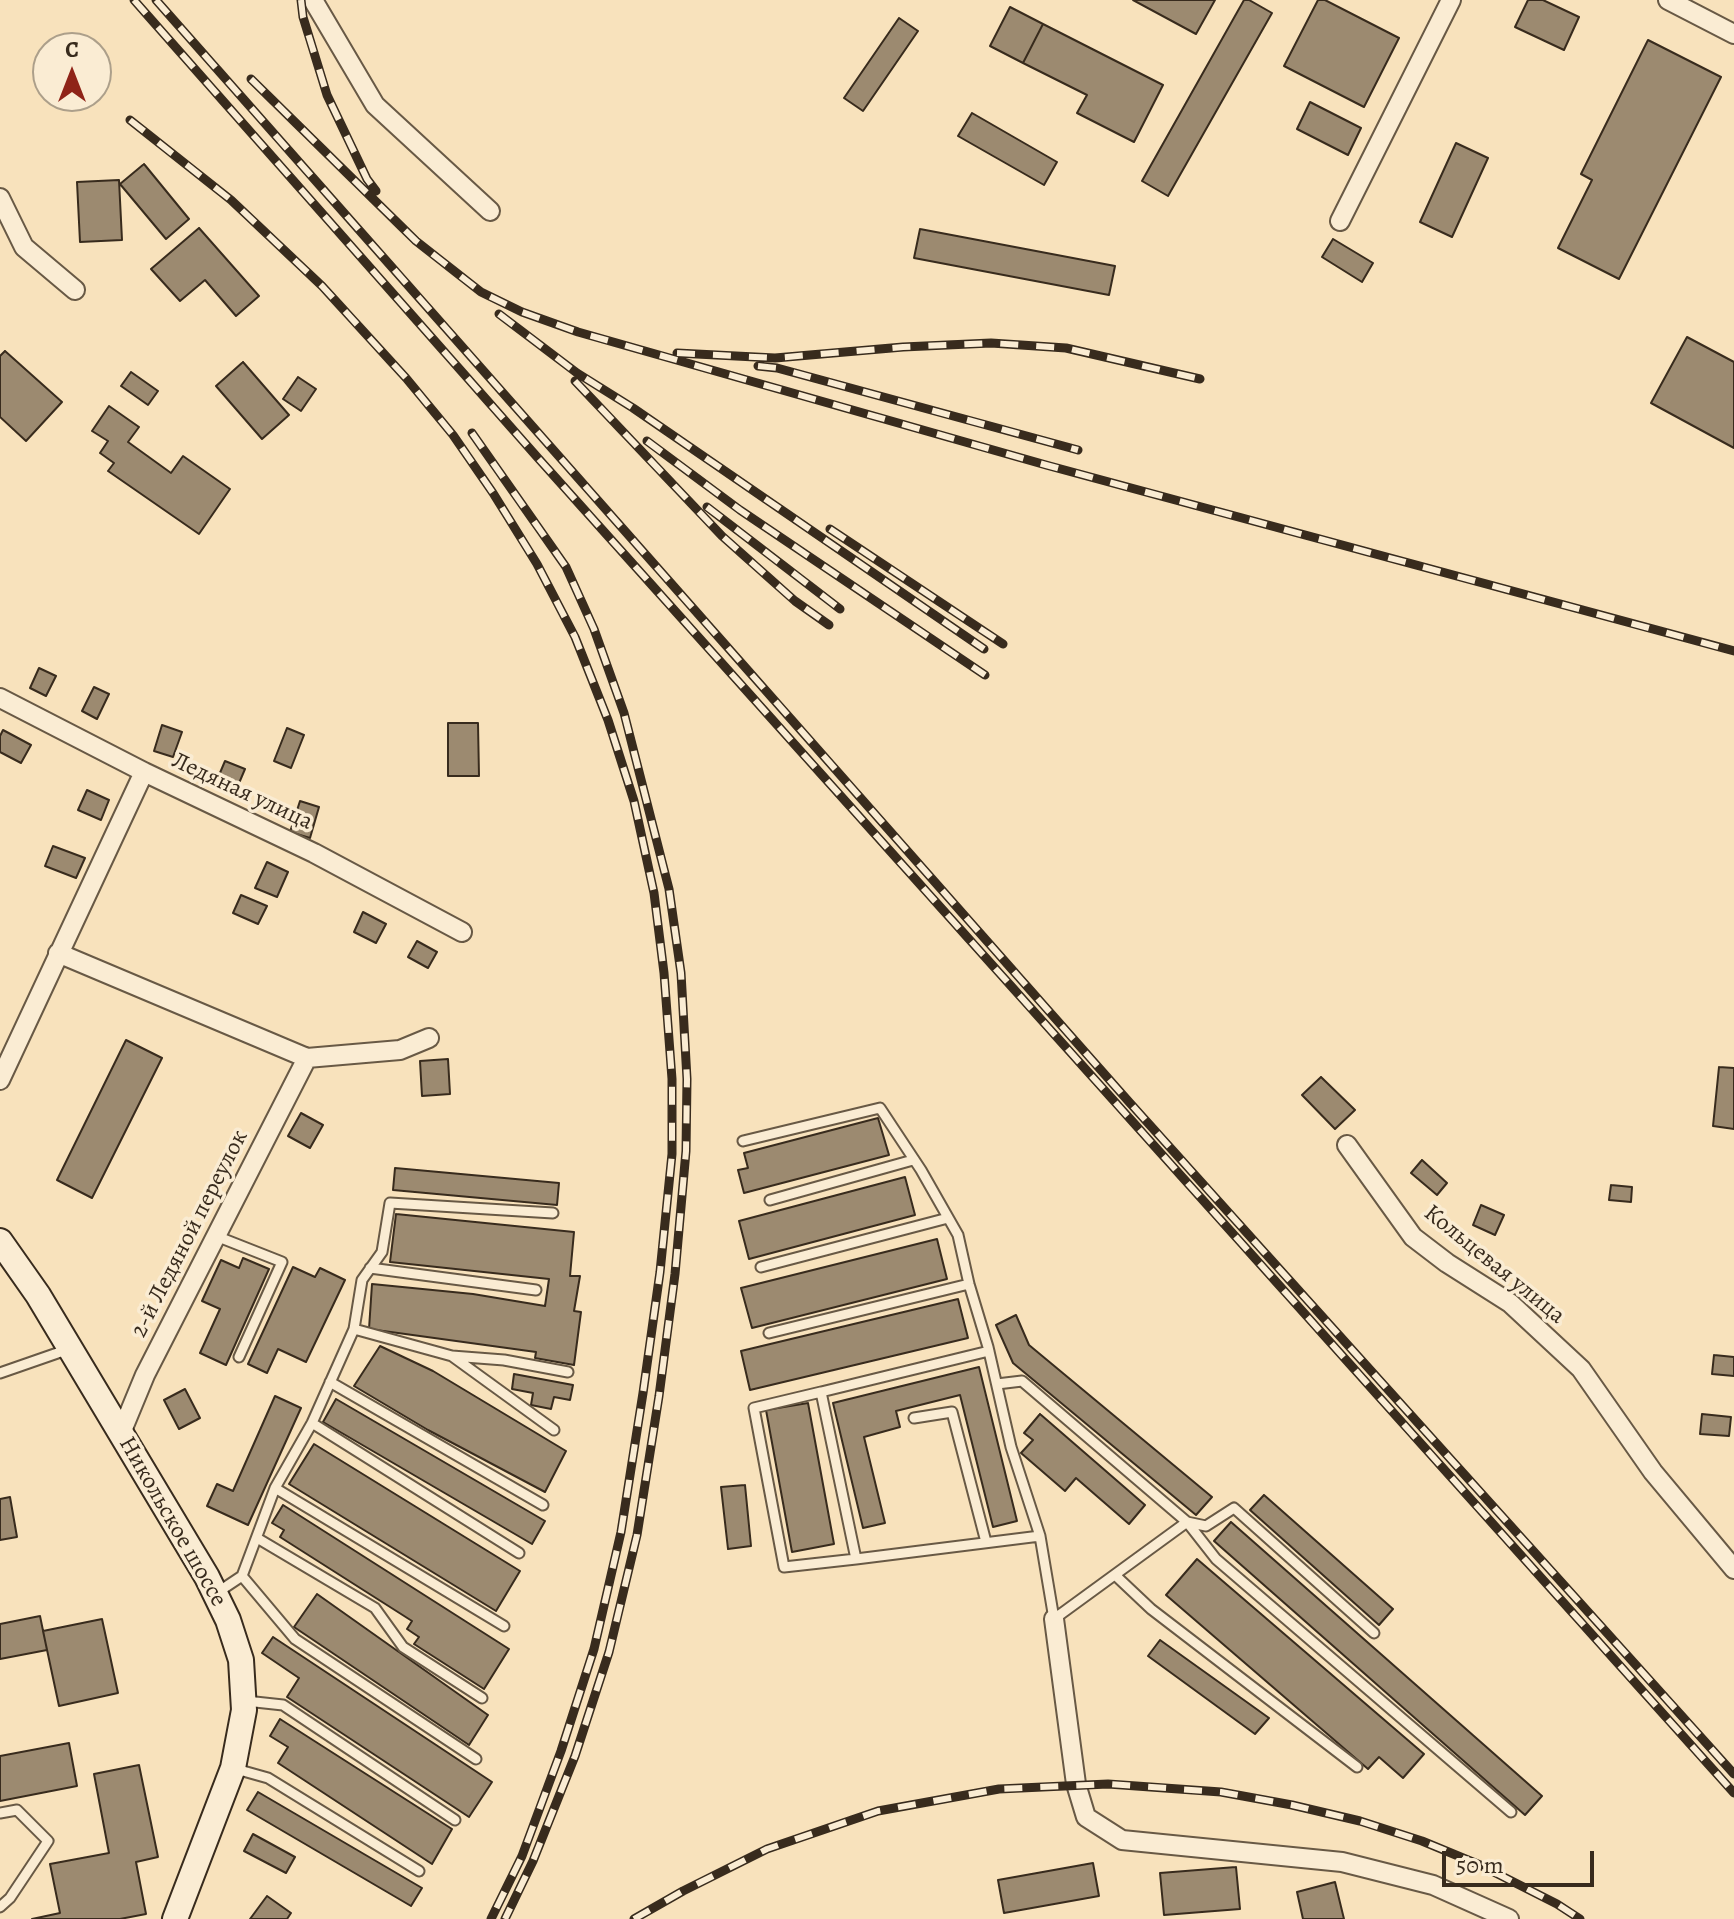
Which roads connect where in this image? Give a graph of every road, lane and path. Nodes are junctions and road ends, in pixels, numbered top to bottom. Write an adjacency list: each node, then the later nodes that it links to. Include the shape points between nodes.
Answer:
1 (313, 0): 6 (street, via 375,105)
2 (1451, 0): 7 (street)
3 (1668, 0): 4 (street)
4 (1734, 34)
5 (0, 198): 8 (street, via 24,247)
6 (490, 211)
7 (1340, 221)
8 (75, 290)
9 (0, 698): 10 (street, Ледяная улица)
10 (144, 772): 11 (street, Ледяная улица, via 314,853); 12 (street)
11 (462, 932)
12 (58, 953): 14 (street); 15 (street)
13 (429, 1038): 14 (street, via 400,1050)
14 (307, 1058): 22 (street, 2-й Ледяной переулок)
15 (0, 1080)
16 (743, 1141): 18 (lane, via 880,1108)
17 (1347, 1145): 51 (street, Кольцевая улица, via 1413,1237 1510,1303 1581,1369 1653,1472)
18 (913, 1160): 19 (lane); 21 (lane)
19 (770, 1200)
20 (553, 1213): 25 (lane, via 390,1203 382,1252)
21 (948, 1218): 24 (lane); 26 (lane, via 958,1235)
22 (216, 1236): 33 (lane, via 282,1262); 42 (street, 2-й Ледяной переулок)
23 (0, 1241): 30 (street, Никольское шоссе)
24 (761, 1267)
25 (370, 1268): 27 (lane); 28 (lane, via 362,1280)
26 (969, 1284): 29 (lane); 31 (lane)
27 (536, 1290)
28 (354, 1329): 32 (lane); 36 (lane)
29 (769, 1333)
30 (71, 1349): 35 (lane); 42 (street, Никольское шоссе)
31 (989, 1351): 37 (lane); 38 (lane)
32 (452, 1356): 34 (lane); 41 (lane)
33 (239, 1357)
34 (568, 1372)
35 (0, 1373)
36 (330, 1382): 40 (lane); 44 (lane)
37 (997, 1384): 45 (lane, via 1022,1381); 46 (lane)
38 (821, 1392): 50 (lane); 50 (lane, via 754,1408 784,1567)
39 (914, 1418): 48 (lane, via 952,1412)
40 (312, 1423): 43 (lane); 49 (lane)
41 (554, 1430)
42 (121, 1433): 54 (street, Никольское шоссе)
43 (275, 1488): 47 (lane); 56 (lane)
44 (543, 1505)
45 (1187, 1522): 52 (lane); 57 (lane, via 1206,1526 1234,1508); 63 (lane, via 1216,1559)
46 (1040, 1536): 48 (lane); 55 (lane)
47 (257, 1538): 53 (lane); 58 (lane, via 375,1608 403,1647)
48 (986, 1542): 50 (lane)
49 (519, 1553)
50 (856, 1559)
51 (1734, 1569)
52 (1115, 1575): 55 (lane); 61 (lane, via 1151,1609)
53 (242, 1576): 54 (lane); 60 (lane, via 295,1639)
54 (215, 1594): 59 (street, Никольское шоссе, via 241,1660)
55 (1054, 1619): 69 (street, via 1076,1784 1086,1817 1122,1840 1342,1862 1433,1885)
56 (504, 1626)
57 (1374, 1633)
58 (482, 1698)
59 (243, 1700): 62 (street, Никольское шоссе); 65 (lane, via 283,1705)
60 (476, 1759)
61 (1357, 1767)
62 (233, 1768): 66 (lane, via 268,1778); 68 (street, Никольское шоссе)
63 (1511, 1812)
64 (0, 1813): 67 (lane, via 17,1810 48,1841)
65 (455, 1820)
66 (419, 1871)
67 (0, 1907)
68 (175, 1919)
69 (1509, 1919)

